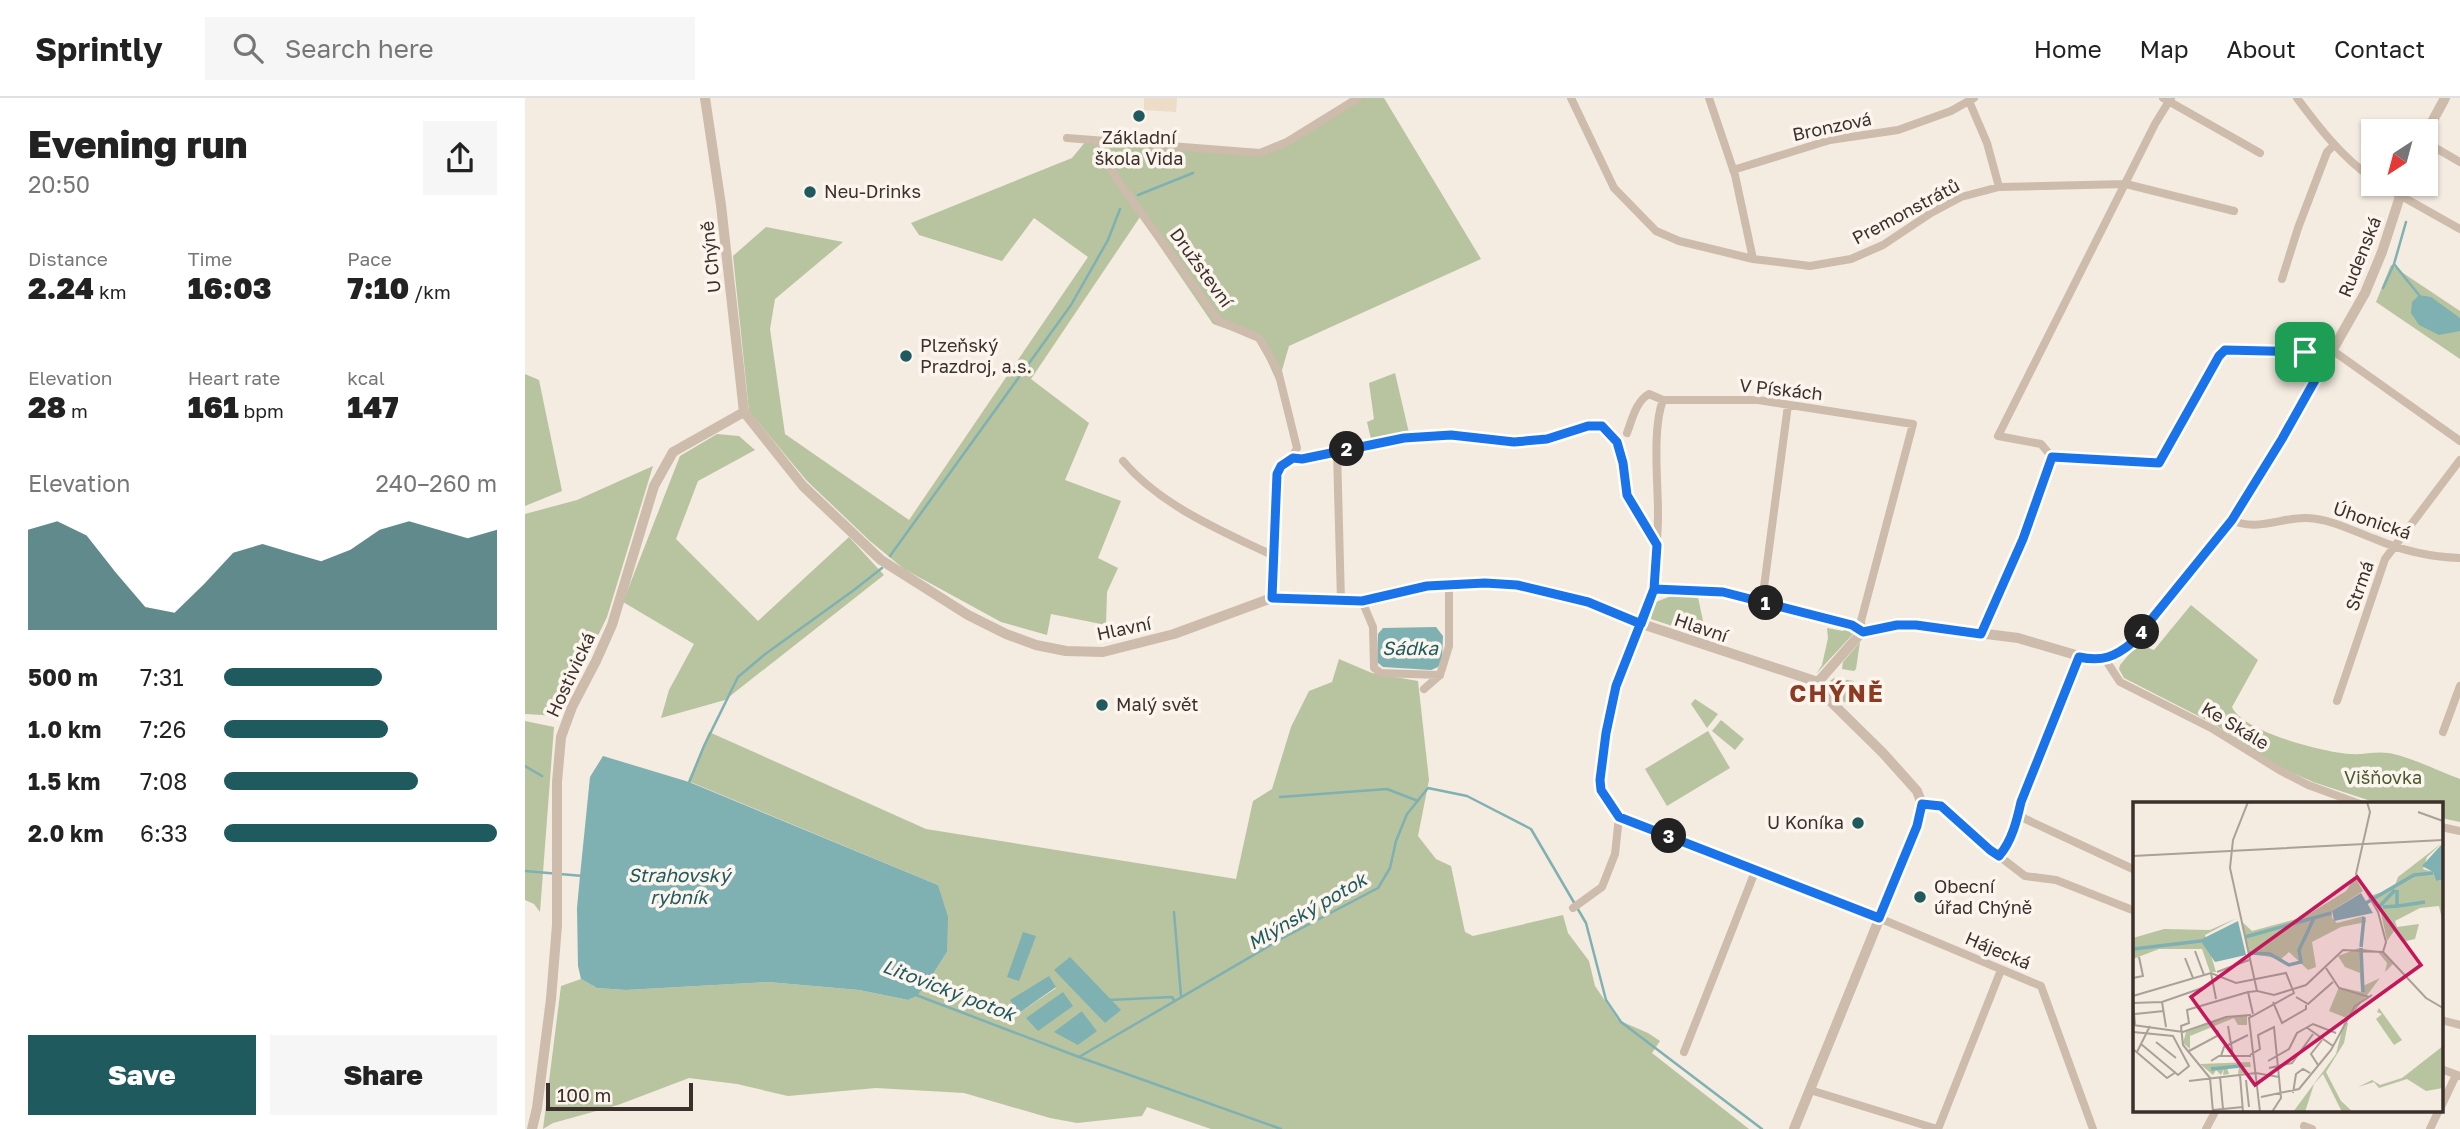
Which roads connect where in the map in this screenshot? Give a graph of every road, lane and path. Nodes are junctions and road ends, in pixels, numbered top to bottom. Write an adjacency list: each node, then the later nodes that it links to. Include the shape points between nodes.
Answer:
1 (705, 98): 29 (street, U Chýně)
2 (1358, 98): 11 (street, via 1287,142 1260,153)
3 (1571, 98): 24 (street, Premonstrátů, via 1614,188 1656,231)
4 (1709, 98): 17 (street)
5 (2297, 98): 12 (street)
6 (2445, 98): 9 (street)
7 (2168, 99): 14 (street); 18 (street)
8 (1972, 100): 17 (street, Bronzová, via 1898,130 1830,140); 19 (street)
9 (2434, 119)
10 (1067, 138): 11 (street)
11 (1098, 142): 34 (street, Družstevní, via 1116,178 1219,321 1259,338 1277,370 1297,448)
12 (2334, 145): 16 (street); 25 (street, via 2312,190)
13 (2438, 149): 15 (street)
14 (2260, 153)
15 (2460, 162)
16 (2361, 169)
17 (1733, 170): 24 (street)
18 (2126, 184): 19 (street, Premonstrátů); 22 (street, Premonstrátů); 33 (street, via 1998,436 2041,444)
19 (1999, 187): 24 (street, Premonstrátů, via 1961,197 1851,259 1811,266)
20 (2401, 196): 26 (street, Rudenská, via 2365,293)
21 (2403, 196): 23 (street)
22 (2234, 211)
23 (2460, 229)
24 (1753, 259)
25 (2282, 279)
26 (2330, 354): 31 (street); 33 (street, via 2225,350 2159,463); 37 (street, Rudenská)
27 (1663, 400): 28 (street, V Pískách, via 1758,400); 30 (street, V Pískách, via 1649,394 1643,397); 38 (street, via 1657,452)
28 (1788, 405): 47 (street); 49 (street, V Pískách, via 1913,424 1861,621)
29 (744, 412): 44 (street, Hlavní, via 803,486 881,560 952,606 1036,645 1066,652 1108,651 1174,634); 78 (street, Hostivická, via 673,452 662,468 612,625 561,737 557,925)
30 (1627, 433)
31 (2460, 441)
32 (1337, 451): 34 (street); 38 (street, via 1404,438 1451,435 1514,442 1547,439 1602,426 1617,442 1627,495); 45 (street)
33 (2052, 457): 50 (street, via 2023,539)
34 (1293, 458): 40 (street, via 1277,474)
35 (2460, 460): 39 (street, Strmá)
36 (1123, 461): 40 (street, via 1144,484 1201,520)
37 (2232, 520): 39 (street, Úhonická, via 2250,525 2323,520); 52 (street, Rudenská, via 2133,642)
38 (1657, 545): 43 (street)
39 (2395, 547): 41 (street, Úhonická, via 2433,557); 57 (street, Strmá, via 2385,559)
40 (1274, 556): 44 (street)
41 (2460, 558)
42 (1449, 584): 46 (street, Hlavní); 48 (street, Hlavní, via 1517,585 1588,602); 53 (street, via 1449,646)
43 (1654, 589): 47 (street, via 1723,592); 48 (street)
44 (1272, 598): 45 (street, Hlavní)
45 (1341, 601): 46 (street, Hlavní)
46 (1362, 601): 53 (street, via 1373,627 1374,668 1381,673)
47 (1762, 603): 49 (street, via 1852,625)
48 (1641, 624): 54 (street, Hlavní); 62 (street, via 1616,686 1600,780 1601,790)
49 (1863, 632): 50 (street, via 1916,625); 54 (street)
50 (1981, 634): 51 (street, via 2018,638)
51 (2079, 657): 52 (street); 61 (street)
52 (2105, 659): 59 (street, Ke Skále, via 2120,682 2308,785)
53 (1440, 675): 56 (street)
54 (1818, 682): 60 (street, via 1825,696 1917,790)
55 (2460, 685): 58 (street)
56 (1424, 689)
57 (2337, 701)
58 (2443, 732)
59 (2357, 802)
60 (1922, 804): 63 (street, via 1941,806); 68 (street)
61 (2019, 816): 63 (street); 65 (street)
62 (1619, 817): 64 (street, Hájecká); 66 (street, via 1615,854 1602,887)
63 (1999, 856): 67 (street, via 2025,876 2056,880)
64 (1756, 869): 68 (street, Hájecká); 72 (street)
65 (2133, 870)
66 (1573, 908)
67 (2133, 911)
68 (1879, 918): 69 (street, Hájecká); 74 (street)
69 (2001, 970): 80 (street); 81 (street, Hájecká, via 2041,986)
70 (2443, 1021): 71 (street)
71 (2460, 1025)
72 (1684, 1052)
73 (2458, 1076): 75 (street)
74 (1810, 1090): 79 (street); 80 (street)
75 (2443, 1103)
76 (2214, 1112): 82 (street)
77 (2438, 1112): 83 (street)
78 (532, 1129)
79 (1794, 1129)
80 (1937, 1129)
81 (2094, 1129)
82 (2206, 1129)
83 (2430, 1129)

